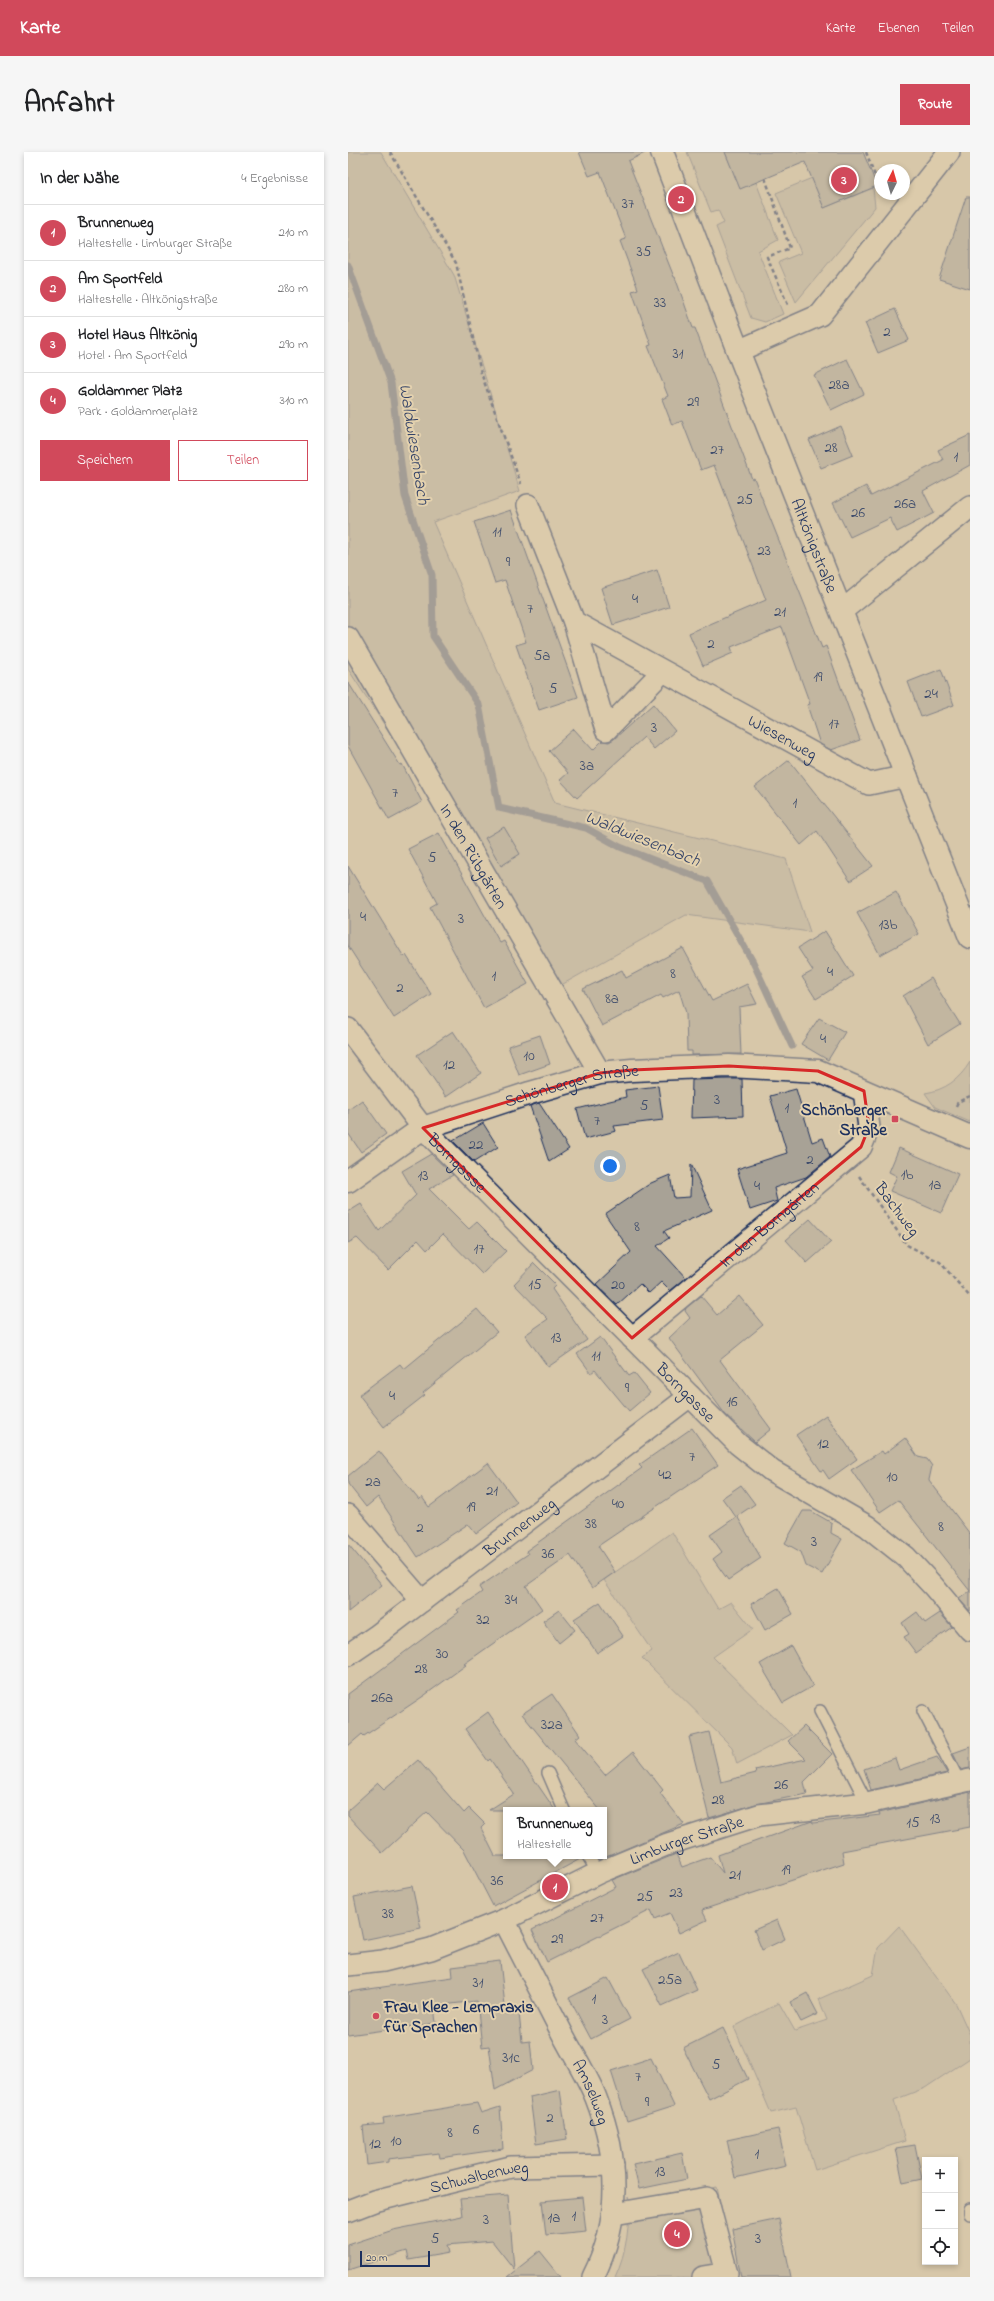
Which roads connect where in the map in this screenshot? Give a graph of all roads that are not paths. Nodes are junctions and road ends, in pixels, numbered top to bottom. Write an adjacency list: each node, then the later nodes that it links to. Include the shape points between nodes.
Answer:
1 (662, 152): 3 (street, Altkönigstraße)
2 (949, 152): 3 (street, via 820,315)
3 (738, 351): 6 (street, Altkönigstraße)
4 (528, 505): 7 (street)
5 (970, 507): 6 (street)
6 (842, 610): 10 (street, Altkönigstraße)
7 (574, 622): 9 (street, Wiesenweg); 9 (street, via 606,730)
8 (348, 638): 13 (street, In den Rübgärten)
9 (662, 672): 10 (street, Wiesenweg, via 869,784)
10 (907, 776): 11 (street, Altkönigstraße)
11 (970, 937)
12 (348, 1029): 15 (street, Borngasse)
13 (600, 1073): 14 (street, Schönberger Straße, via 729,1066 818,1071); 15 (street, Schönberger Straße)
14 (864, 1091): 16 (street, Schönberger Straße); 18 (street, In den Borngärten, via 869,1128 862,1148)
15 (423, 1128): 17 (street, Schönberger Straße); 18 (street, Borngasse)
16 (970, 1138)
17 (348, 1181)
18 (632, 1338): 19 (street, Borngasse)
19 (690, 1396): 21 (street, Brunnenweg); 22 (street, Borngasse, via 738,1444 772,1471 867,1526 906,1557)
20 (348, 1515): 21 (street)
21 (422, 1601): 23 (street, Brunnenweg)
22 (970, 1630)
23 (348, 1655)
24 (820, 1711): 28 (lane)
25 (922, 1711): 27 (lane)
26 (548, 1774): 29 (lane)
27 (965, 1782): 28 (street, Limburger Straße)
28 (867, 1803): 30 (street, Limburger Straße, via 759,1815)
29 (563, 1807)
30 (593, 1865): 31 (street, Limburger Straße, via 560,1893)
31 (504, 1920): 32 (street, Limburger Straße, via 431,1949 383,1961); 33 (street, Amselweg, via 595,2097 606,2128)
32 (348, 1964)
33 (613, 2165): 35 (street, Schwalbenweg, via 511,2167 374,2201); 36 (street, Amselweg)
34 (970, 2209): 37 (lane)
35 (348, 2211)
36 (614, 2214): 38 (street, Amselweg, via 609,2240); 39 (street, via 707,2198 727,2273)
37 (970, 2214)
38 (593, 2277)
39 (703, 2277)

